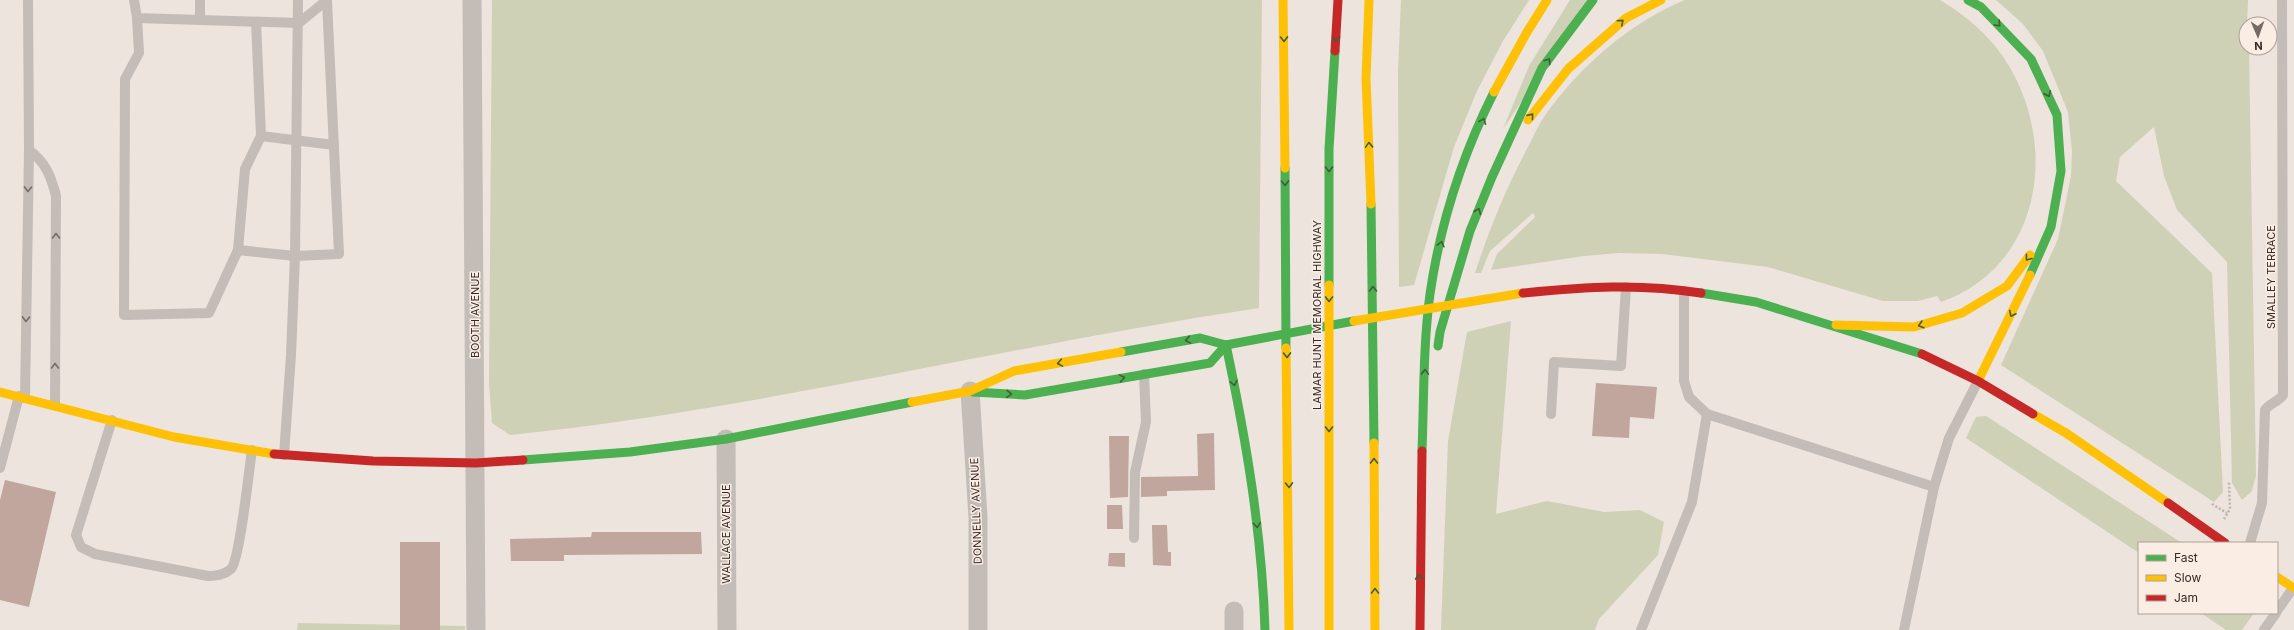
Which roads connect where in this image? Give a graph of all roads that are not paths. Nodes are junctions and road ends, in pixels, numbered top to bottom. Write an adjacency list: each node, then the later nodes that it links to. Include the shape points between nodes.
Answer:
1 (28, 0): 23 (lane)
2 (134, 0): 15 (lane)
3 (200, 0): 16 (lane)
4 (298, 0): 18 (lane)
5 (327, 0): 18 (lane); 21 (lane)
6 (472, 0): 45 (street, BOOTH AVENUE)
7 (1283, 0): 62 (main road, one-way to 62)
8 (1338, 0): 63 (main road, LAMAR HUNT MEMORIAL HIGHWAY, one-way to 63, via 1330,149)
9 (1369, 0): 64 (main road, one-way to 9, via 1373,252 1366,78)
10 (1547, 0): 46 (main road, one-way to 10, via 1432,279 1445,225 1463,169 1489,105 1517,49)
11 (1593, 0): 22 (main road, one-way to 11, via 1542,68)
12 (1661, 0): 22 (main road, one-way to 12, via 1568,70 1626,18)
13 (1968, 0): 24 (main road, one-way to 24, via 1981,7 2031,59 2058,114 2061,171)
14 (2282, 0): 51 (lane, SMALLEY TERRACE, via 2283,395 2279,400 2269,404 2265,410 2262,503)
15 (137, 18): 16 (lane); 25 (lane, via 139,53 125,79 124,315 210,313)
16 (200, 20): 17 (lane)
17 (256, 22): 18 (lane); 19 (lane)
18 (298, 23): 20 (lane)
19 (261, 136): 20 (lane); 25 (lane, via 245,169)
20 (296, 141): 21 (lane); 26 (lane)
21 (334, 145): 26 (lane, via 339,254)
22 (1507, 146): 31 (main road, one-way to 22, via 1440,332 1470,231)
23 (29, 150): 37 (lane, one-way to 37); 38 (lane, one-way to 23, via 56,196 50,172 39,157)
24 (2051, 227): 29 (main road, one-way to 29, via 2007,286 1962,313 1914,328); 34 (main road, one-way to 34, via 2026,285)
25 (238, 250): 26 (lane)
26 (295, 256): 44 (lane)
27 (1626, 287): 28 (main road); 30 (main road, via 1600,286 1522,293); 39 (lane, via 1621,366 1554,362)
28 (1684, 291): 29 (main road, via 1756,302); 40 (lane, via 1684,381 1689,397)
29 (1836, 325): 34 (main road, via 1917,352)
30 (1226, 345): 32 (main road, via 1210,363); 35 (main road, one-way to 35, via 1200,338 1030,368 1014,371); 61 (main road, one-way to 61, via 1254,484)
31 (1437, 354)
32 (1144, 374): 35 (main road, one-way to 32, via 1025,395); 49 (lane, via 1146,422 1135,472)
33 (1434, 377): 46 (main road)
34 (1978, 382): 48 (lane, via 1948,438); 50 (main road, via 2066,434)
35 (970, 391): 42 (main road); 59 (street, DONNELLY AVENUE, via 978,517)
36 (0, 392): 37 (main road)
37 (22, 397): 38 (main road); 47 (lane)
38 (55, 405): 41 (main road)
39 (1551, 414)
40 (1707, 414): 48 (lane); 66 (lane, via 1692,502)
41 (112, 420): 43 (main road, via 174,437); 43 (lane, via 76,535 81,547 95,554 208,576 220,576 232,568 238,547)
42 (726, 438): 45 (main road, via 630,452); 58 (street, WALLACE AVENUE)
43 (252, 450): 44 (main road)
44 (284, 455): 45 (main road, via 373,461)
45 (476, 463): 57 (street, BOOTH AVENUE)
46 (1422, 467): 65 (main road, one-way to 46)
47 (0, 468)
48 (1934, 487): 67 (lane)
49 (1134, 538)
50 (2224, 542)
51 (2250, 542)
52 (2278, 578): 53 (main road)
53 (2294, 588): 54 (lane)
54 (2278, 609)
55 (1234, 611): 60 (street)
56 (2275, 614): 68 (lane)
57 (476, 630)
58 (727, 630)
59 (978, 630)
60 (1234, 630)
61 (1265, 630)
62 (1289, 630)
63 (1329, 630)
64 (1375, 630)
65 (1420, 630)
66 (1641, 630)
67 (1904, 630)
68 (2264, 630)

